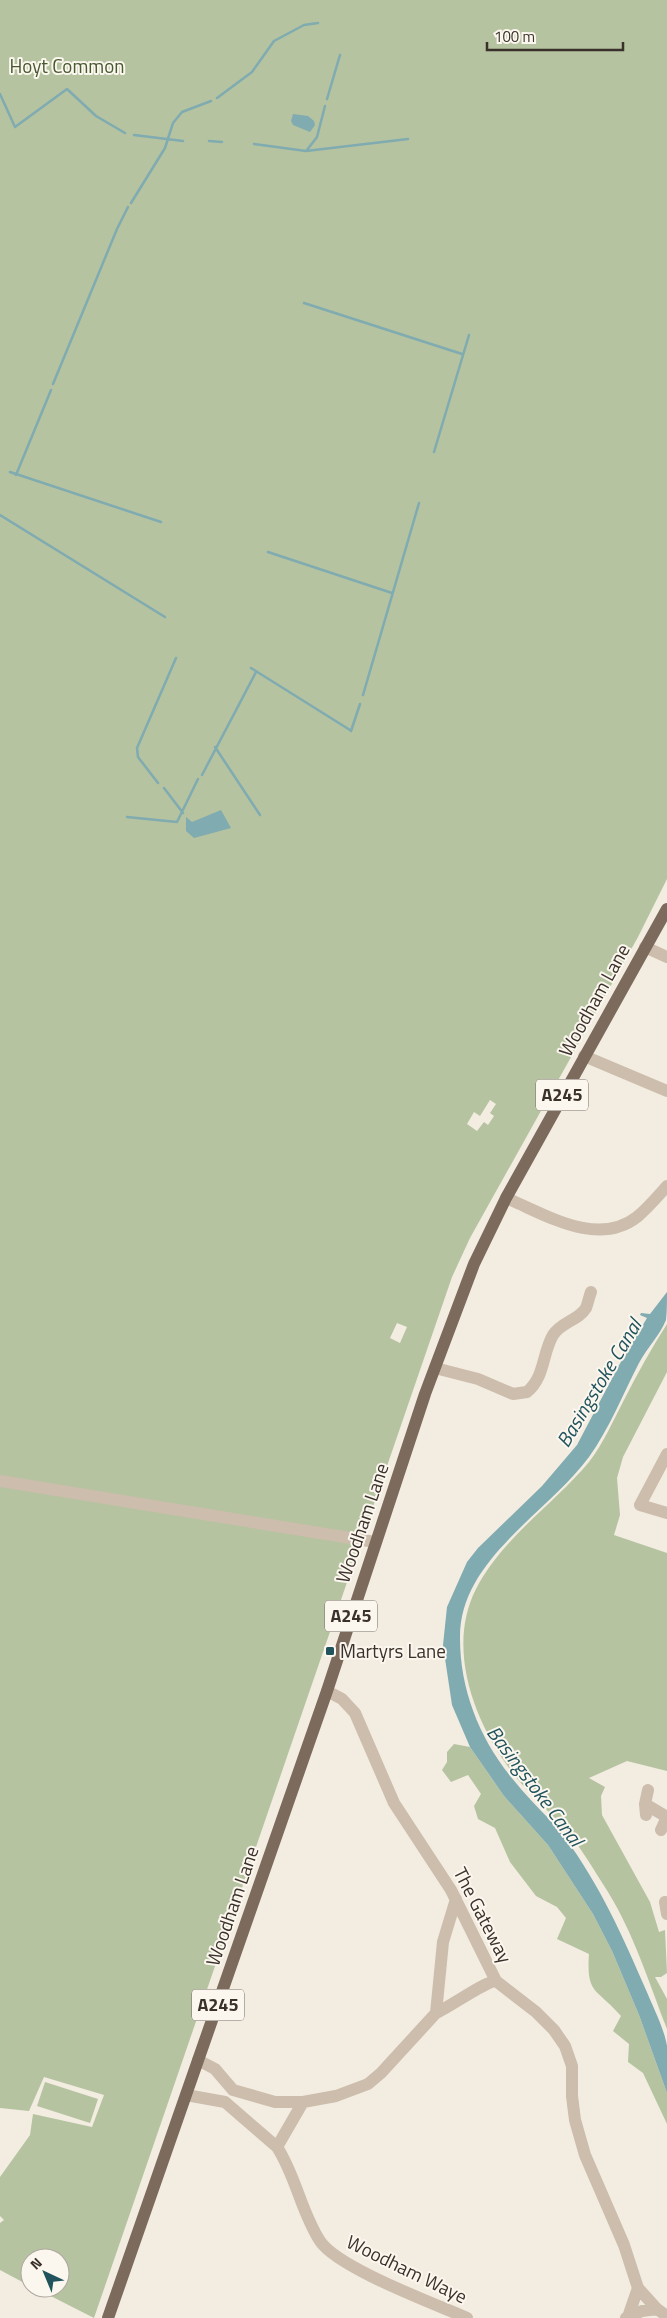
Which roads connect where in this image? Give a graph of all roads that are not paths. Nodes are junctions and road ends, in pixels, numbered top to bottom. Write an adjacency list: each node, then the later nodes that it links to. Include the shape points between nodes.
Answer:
1 (667, 909): 2 (main road, Woodham Lane / A245)
2 (645, 947): 3 (street); 4 (main road, Woodham Lane / A245)
3 (667, 957)
4 (584, 1056): 5 (street); 7 (main road, Woodham Lane / A245)
5 (667, 1090)
6 (667, 1186): 7 (street, via 638,1216 622,1225 602,1230 577,1227)
7 (506, 1198): 9 (main road, Woodham Lane / A245, via 474,1264)
8 (591, 1292): 9 (street, via 586,1308 554,1332 538,1378 527,1392 513,1394 478,1379)
9 (435, 1368): 13 (main road, Woodham Lane / A245)
10 (667, 1454): 12 (street, via 640,1505)
11 (0, 1482): 14 (street)
12 (667, 1513)
13 (379, 1529): 14 (street); 15 (main road, Woodham Lane / A245)
14 (348, 1539): 15 (street)
15 (375, 1542): 16 (main road, Woodham Lane / A245)
16 (326, 1691): 20 (street, The Gateway, via 342,1699 355,1713 394,1803); 23 (main road, Woodham Lane / A245)
17 (648, 1790): 18 (street, via 645,1809)
18 (667, 1817): 19 (street)
19 (661, 1830)
20 (456, 1899): 21 (street, The Gateway); 22 (street, via 443,1942)
21 (496, 1981): 22 (street, via 487,1982 456,2004); 29 (street, The Gateway, via 536,2012 567,2048 572,2066 572,2105 579,2137 624,2245)
22 (436, 2013): 27 (street, via 368,2084 336,2096)
23 (198, 2060): 24 (street, via 215,2068); 25 (main road, Woodham Lane / A245)
24 (231, 2088): 26 (street); 27 (street, via 275,2102)
25 (186, 2095): 26 (street); 32 (main road, Woodham Lane / A245)
26 (225, 2102): 28 (street, Woodham Waye)
27 (303, 2102): 28 (street)
28 (277, 2147): 33 (street, Woodham Waye, via 314,2230 328,2251 365,2273)
29 (638, 2288): 30 (street, The Gateway); 31 (street)
30 (662, 2312): 31 (street, via 642,2311)
31 (627, 2317)
32 (108, 2318)
33 (467, 2318)

